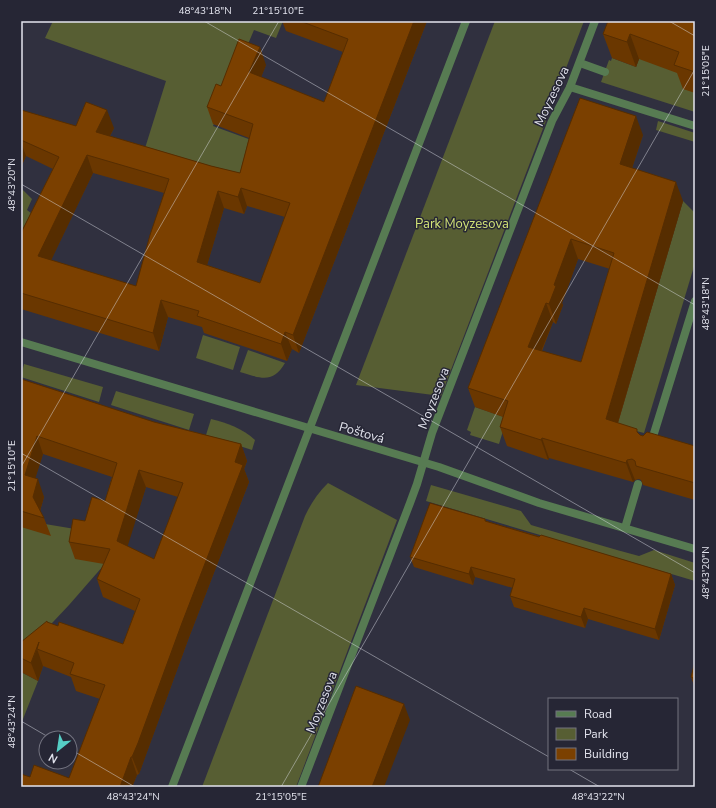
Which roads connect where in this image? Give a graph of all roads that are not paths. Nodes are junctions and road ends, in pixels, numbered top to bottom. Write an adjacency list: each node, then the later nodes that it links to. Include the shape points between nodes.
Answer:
1 (466, 21): 9 (street)
2 (595, 21): 3 (street, Moyzesova)
3 (580, 63): 4 (street); 5 (street, Moyzesova)
4 (605, 72)
5 (570, 87): 6 (street); 11 (street, Moyzesova, via 552,121 436,424)
6 (695, 126)
7 (695, 301): 10 (street)
8 (21, 342): 9 (street, Poštová)
9 (309, 429): 11 (street, Poštová); 15 (street)
10 (649, 450)
11 (424, 462): 13 (street, Poštová, via 539,503); 16 (street, Moyzesova)
12 (638, 484): 13 (street)
13 (625, 528): 14 (street, Poštová)
14 (695, 549)
15 (172, 787)
16 (301, 787)

